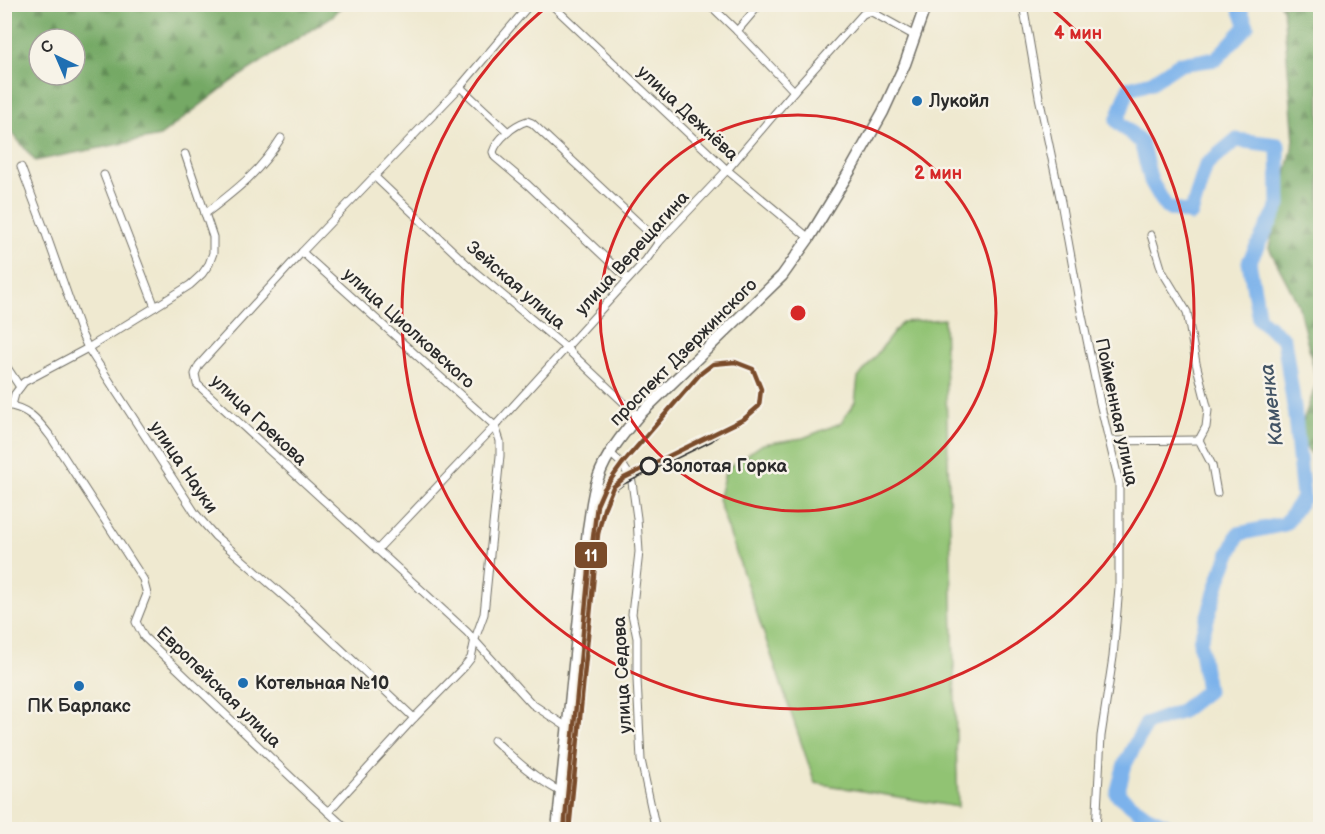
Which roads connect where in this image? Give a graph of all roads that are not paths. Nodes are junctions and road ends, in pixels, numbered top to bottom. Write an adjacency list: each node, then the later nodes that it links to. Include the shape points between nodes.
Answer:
1 (530, 4): 9 (street, улица Грекова)
2 (550, 4): 15 (street, улица Дежнёва)
3 (709, 4): 7 (street)
4 (760, 4): 7 (street)
5 (926, 4): 8 (main road, проспект Дзержинского)
6 (1023, 4): 33 (street, Пойменная улица, via 1079,301)
7 (737, 30): 10 (street)
8 (915, 36): 10 (street, улица Верещагина, via 875,13 863,14); 20 (main road, проспект Дзержинского, via 883,112)
9 (460, 87): 11 (street); 17 (street, улица Грекова)
10 (794, 91): 15 (street, улица Верещагина)
11 (508, 132): 21 (street, via 519,123 532,123); 23 (street, via 494,148 495,157)
12 (281, 138): 18 (street, via 243,185)
13 (185, 154): 18 (street)
14 (21, 167): 25 (street, улица Науки)
15 (727, 170): 20 (street, улица Дежнёва); 21 (street, улица Верещагина)
16 (104, 175): 24 (street)
17 (374, 176): 22 (street, улица Грекова); 26 (street, Зейская улица, via 475,272)
18 (205, 214): 24 (street, via 213,237 209,264 190,285)
19 (1150, 235): 32 (street, via 1162,271 1186,312 1208,410)
20 (809, 238): 30 (main road, проспект Дзержинского, via 782,276)
21 (659, 242): 23 (street, улица Верещагина)
22 (302, 252): 31 (street, улица Циолковского); 36 (street, улица Грекова, via 199,365 195,374 197,384)
23 (628, 279): 26 (street, улица Верещагина)
24 (155, 307): 25 (street)
25 (88, 348): 28 (street); 38 (street, улица Науки, via 214,536 294,604)
26 (566, 348): 30 (street, Зейская улица); 31 (street, улица Верещагина)
27 (4, 363): 28 (street)
28 (20, 387): 29 (street)
29 (8, 405): 42 (street, Европейская улица, via 22,408 41,424 143,579 147,594 136,622 144,637)
30 (638, 416): 34 (main road, проспект Дзержинского)
31 (495, 426): 36 (street, улица Верещагина); 37 (street, via 500,441 499,468 484,614)
32 (1199, 440): 33 (street); 35 (street, via 1212,465)
33 (1110, 441): 46 (street, Пойменная улица, via 1119,483 1119,587 1101,736)
34 (610, 453): 39 (main road, проспект Дзержинского, via 592,498); 45 (street, улица Седова, via 632,482 637,518 639,552 632,614 637,638 641,760)
35 (1217, 493)
36 (377, 550): 37 (street, улица Грекова)
37 (475, 639): 38 (street, via 471,658); 39 (street, улица Грекова, via 532,704)
38 (414, 718): 42 (street)
39 (567, 727): 41 (main road, проспект Дзержинского)
40 (494, 740): 41 (street)
41 (561, 792): 44 (main road, проспект Дзержинского)
42 (328, 812): 43 (street, Европейская улица)
43 (348, 830)
44 (557, 830)
45 (657, 830)
46 (1096, 830)

